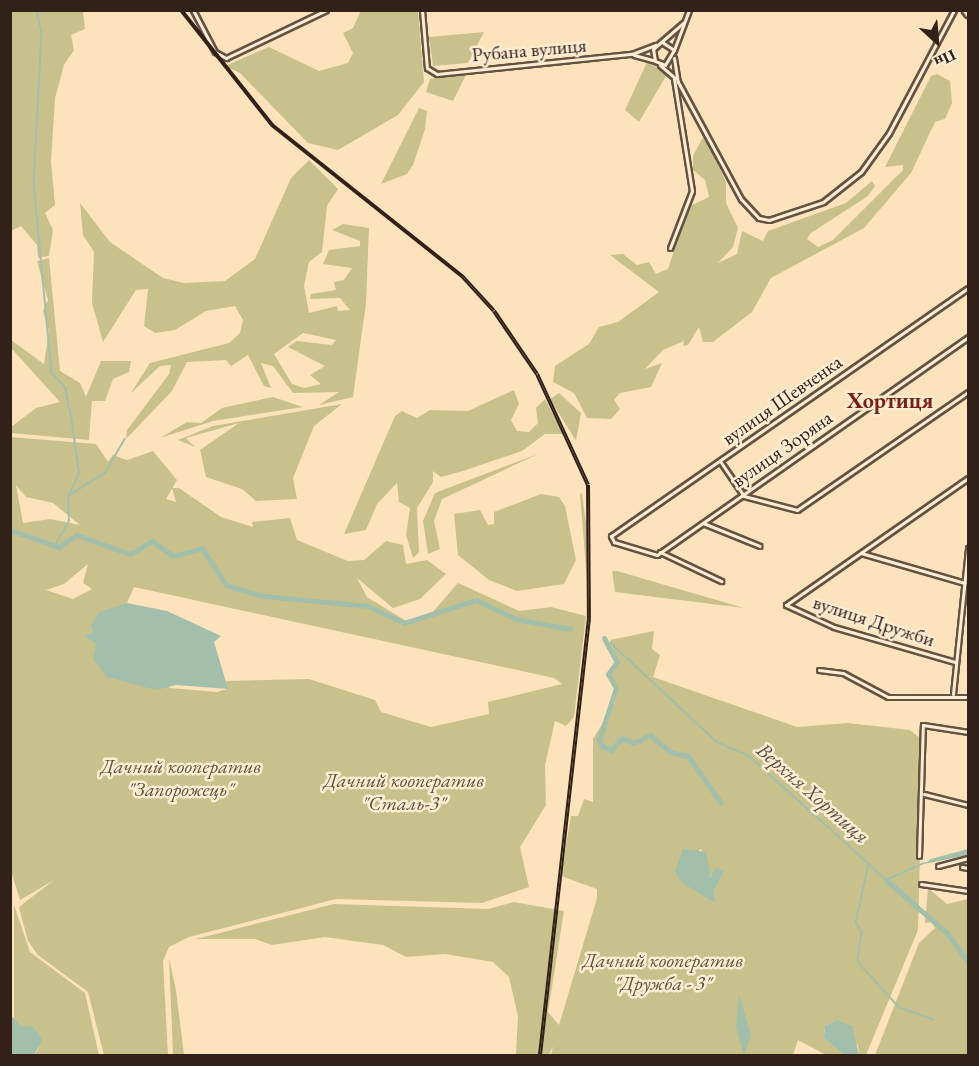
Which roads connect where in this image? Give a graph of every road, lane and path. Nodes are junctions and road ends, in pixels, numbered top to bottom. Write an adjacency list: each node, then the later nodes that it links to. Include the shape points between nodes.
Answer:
1 (193, 10): 2 (street, via 215,52 229,57)
2 (326, 10)
3 (422, 10): 12 (street, Рубана вулиця, via 429,72)
4 (689, 10): 8 (street)
5 (954, 10): 16 (street, via 879,149 845,189 805,209 759,218 741,200)
6 (965, 10): 7 (main road)
7 (969, 14)
8 (683, 23): 9 (street); 11 (street)
9 (662, 42): 10 (street, Рубана вулиця); 11 (street)
10 (656, 45): 12 (street, Рубана вулиця); 14 (street)
11 (674, 50): 13 (street)
12 (632, 54): 14 (street, Рубана вулиця)
13 (674, 58): 14 (street); 16 (street)
14 (656, 62): 15 (street)
15 (674, 78): 16 (street); 17 (street, via 692,191)
16 (678, 82)
17 (670, 248)
18 (969, 288): 21 (street, вулиця Шевченка)
19 (969, 338): 23 (street, вулиця Зоряна)
20 (969, 392): 23 (street, via 820,497 788,511)
21 (720, 461): 23 (street); 27 (street, вулиця Шевченка, via 611,536 619,546 652,556)
22 (969, 478): 28 (street)
23 (742, 495): 24 (street, вулиця Зоряна)
24 (703, 523): 25 (street); 27 (street, вулиця Зоряна)
25 (760, 546)
26 (969, 548): 30 (street)
27 (660, 552): 29 (street)
28 (861, 554): 30 (street); 31 (street, вулиця Дружби, via 786,605 834,627)
29 (721, 581)
30 (965, 583): 31 (street)
31 (955, 662): 33 (street)
32 (819, 670): 33 (street, via 843,673 888,697)
33 (953, 694): 34 (street)
34 (969, 697)
35 (969, 732): 36 (street, via 923,726)
36 (923, 794): 37 (street); 38 (street)
37 (969, 805)
38 (919, 856)
39 (969, 858): 40 (street)
40 (938, 866)
41 (962, 867): 42 (street)
42 (969, 868)
43 (921, 884): 44 (street)
44 (969, 891)

